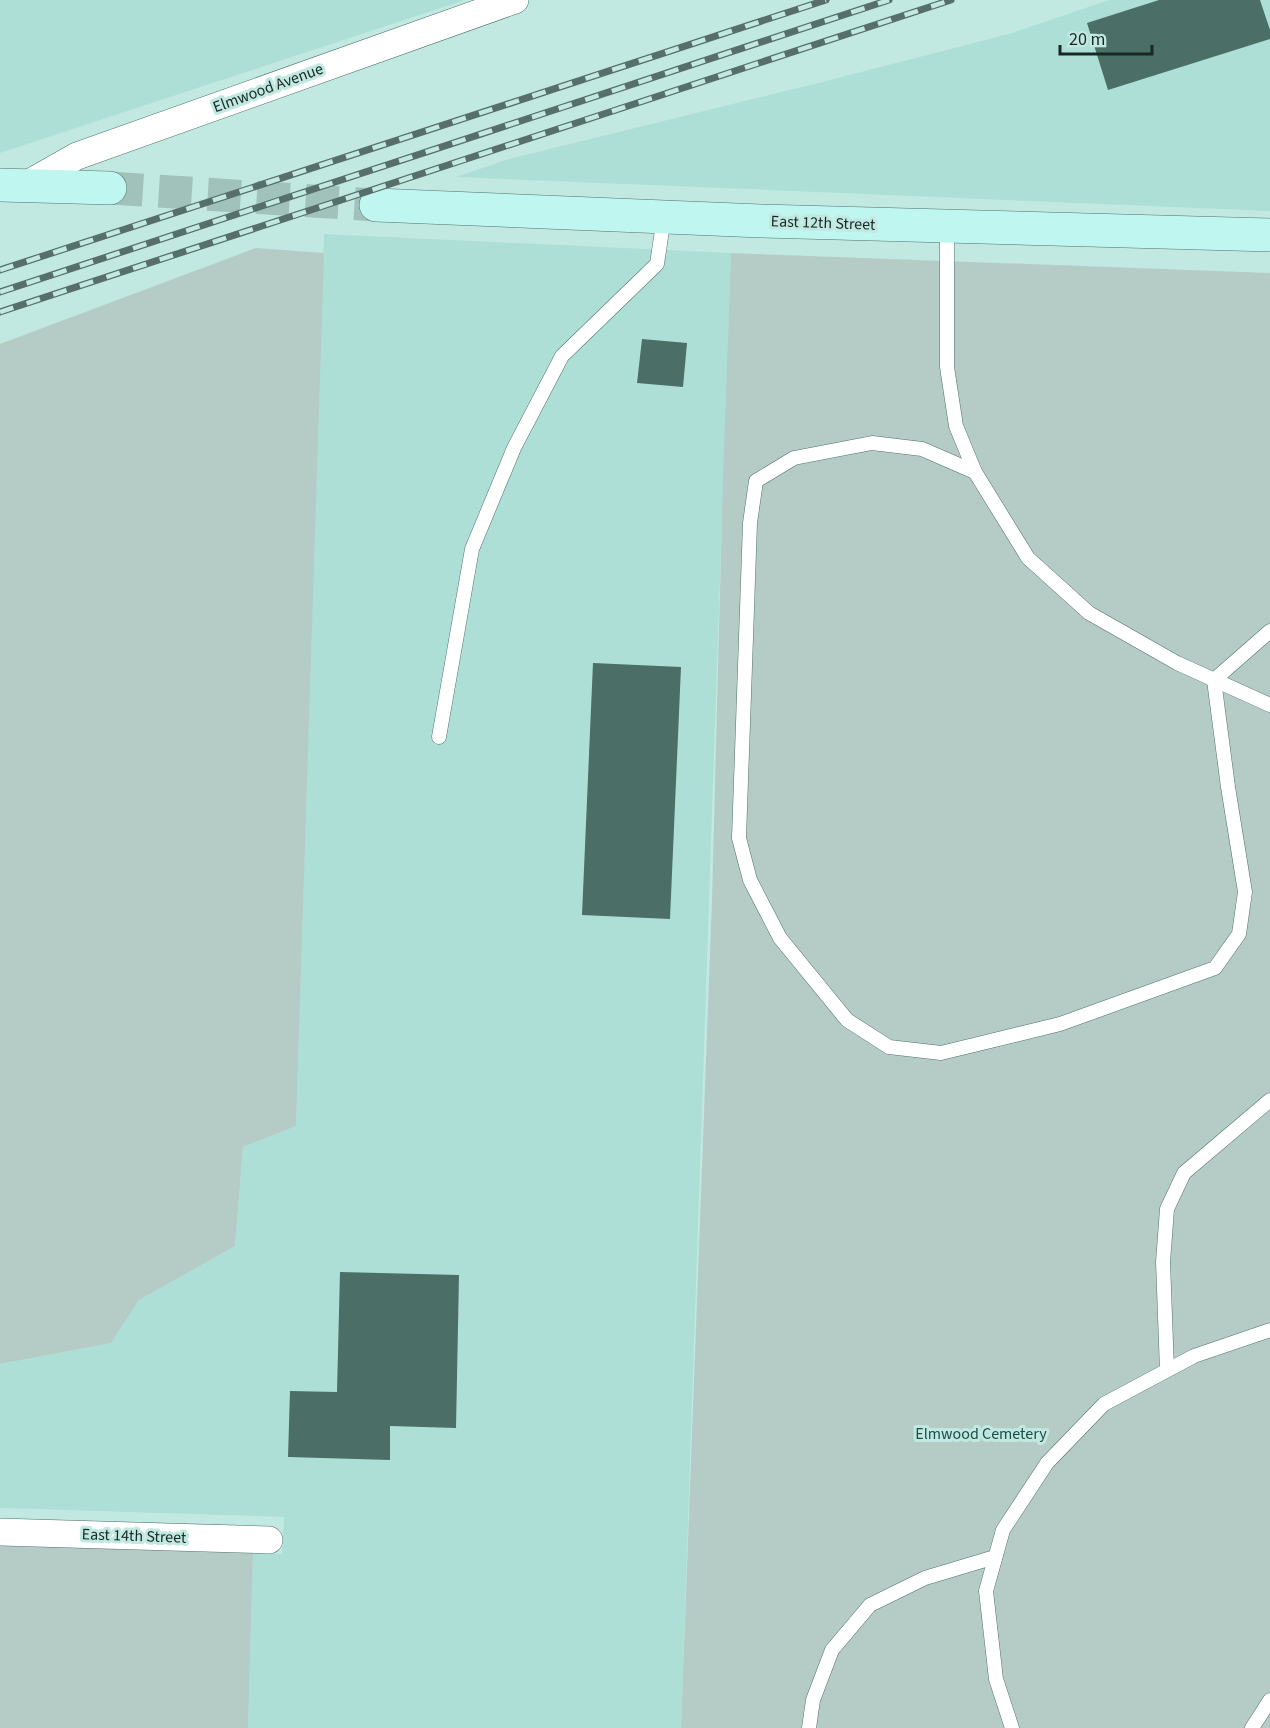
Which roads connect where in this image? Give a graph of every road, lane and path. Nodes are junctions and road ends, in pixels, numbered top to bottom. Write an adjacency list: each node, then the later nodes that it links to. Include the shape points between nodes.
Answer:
1 (515, 0): 2 (street, Elmwood Avenue, via 77,156)
2 (12, 185): 3 (street)
3 (110, 188)
4 (376, 205): 5 (street, East 12th Street)
5 (664, 217): 6 (street, East 12th Street); 12 (lane, via 657,264 562,356 514,448 472,549)
6 (947, 226): 7 (street, East 12th Street); 8 (lane, via 947,368 956,426)
7 (1270, 235)
8 (975, 472): 10 (lane, via 1028,558 1089,613); 10 (lane, via 922,449 872,443 794,458 756,481 750,523 740,838 750,880 780,938 847,1020 889,1047 941,1053 1059,1024 1215,968 1239,934 1245,892)
9 (1270, 631): 10 (lane)
10 (1214, 680): 11 (lane)
11 (1270, 705)
12 (439, 737)
13 (1270, 1100): 15 (lane, via 1184,1173 1167,1209 1163,1262)
14 (1270, 1330): 15 (lane, via 1194,1356)
15 (1167, 1370): 18 (lane, via 1104,1404 1047,1463 1003,1530)
16 (0, 1532): 17 (street, East 14th Street)
17 (269, 1540)
18 (995, 1557): 20 (lane, via 986,1591 996,1679); 21 (lane, via 925,1578 870,1605 832,1650 813,1700)
19 (1270, 1700): 22 (lane)
20 (1010, 1725)
21 (809, 1728)
22 (1252, 1728)

